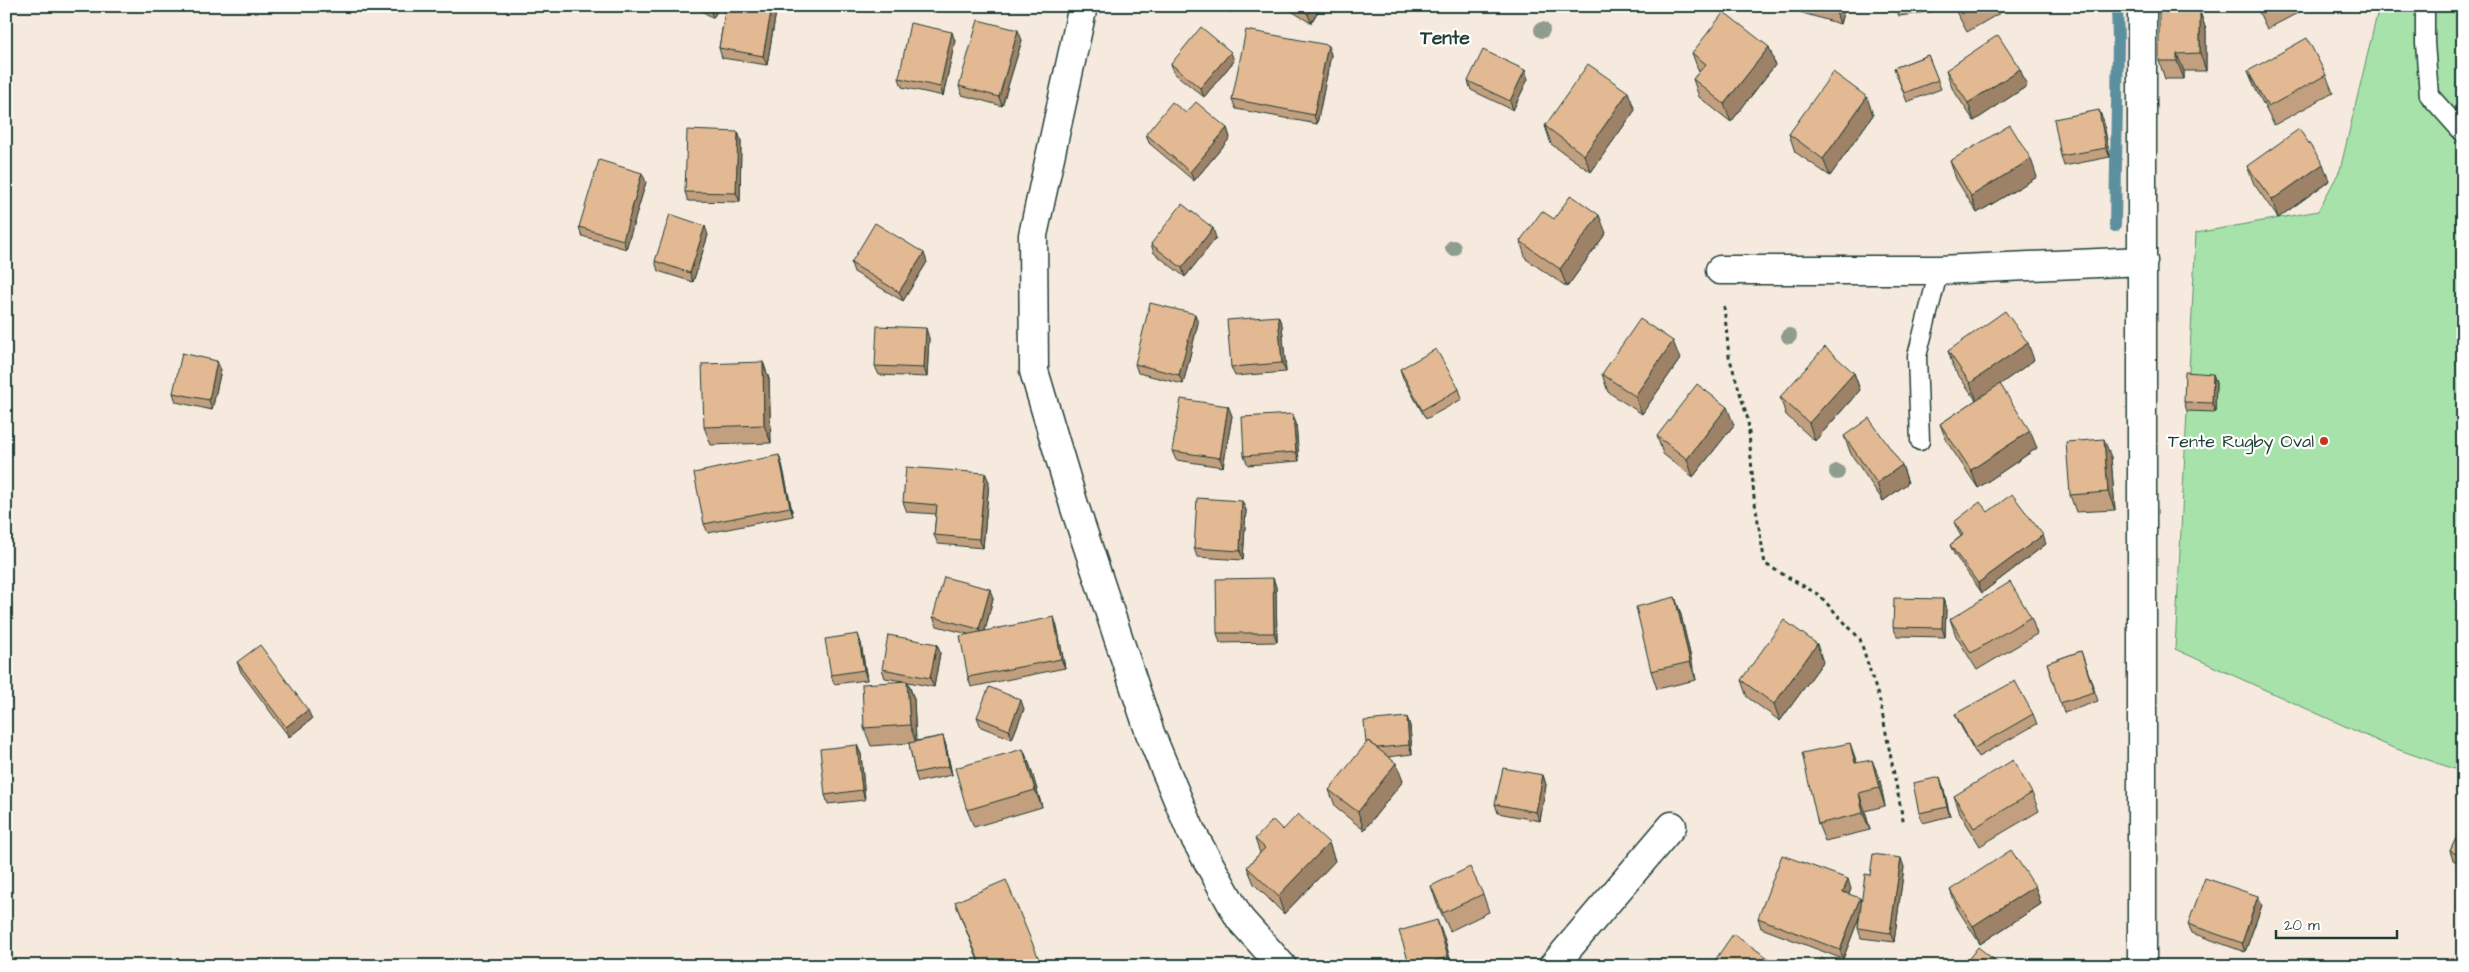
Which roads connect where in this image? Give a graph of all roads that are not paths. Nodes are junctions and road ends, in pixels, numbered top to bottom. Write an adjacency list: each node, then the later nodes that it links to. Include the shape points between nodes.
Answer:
1 (1083, 6): 10 (street, via 1033,235 1034,371 1074,505 1150,733 1191,831 1240,920)
2 (2142, 6): 5 (street)
3 (2425, 6): 4 (lane, via 2429,95)
4 (2463, 133)
5 (2143, 261): 7 (street); 12 (street)
6 (1720, 270): 7 (street)
7 (1939, 270): 8 (lane, via 1917,356)
8 (1920, 441)
9 (1672, 826): 11 (street)
10 (1282, 966)
11 (1553, 966)
12 (2142, 966)

